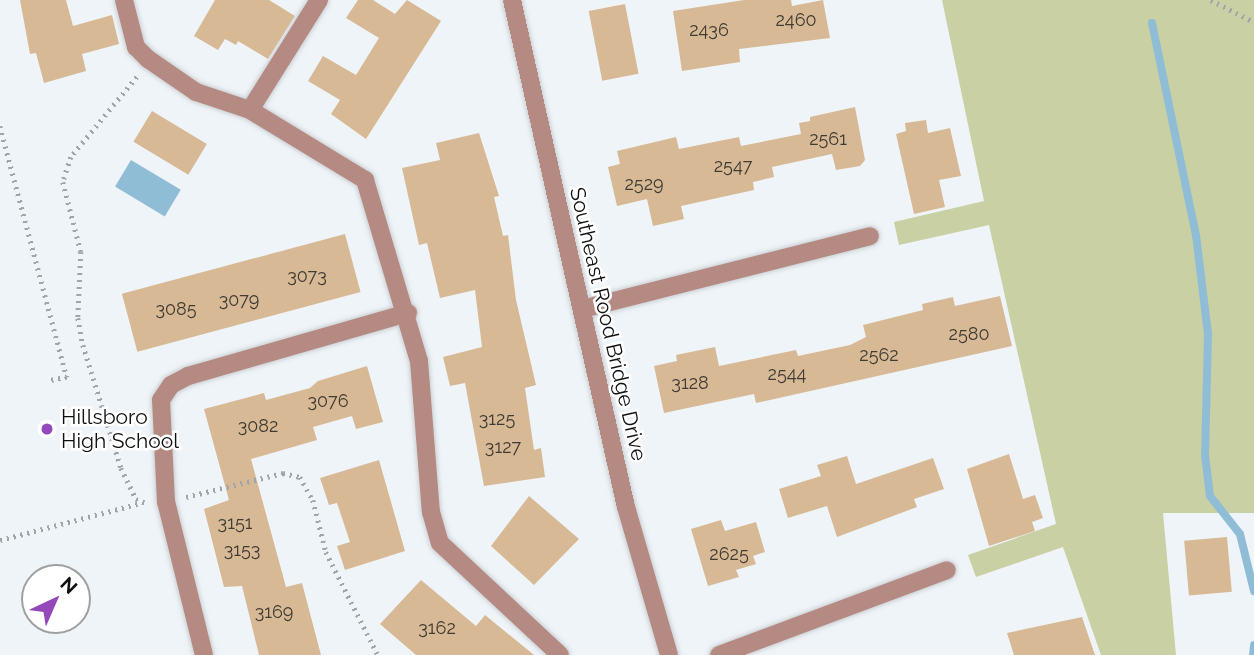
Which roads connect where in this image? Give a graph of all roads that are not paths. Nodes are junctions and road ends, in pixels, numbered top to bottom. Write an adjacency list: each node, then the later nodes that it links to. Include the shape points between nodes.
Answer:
1 (124, 0): 4 (street, via 136,47 148,59 196,92)
2 (320, 0): 4 (street)
3 (512, 0): 6 (street, Southeast Rood Bridge Drive)
4 (250, 110): 7 (street, via 365,180)
5 (870, 236): 6 (street)
6 (582, 309): 11 (street, Southeast Rood Bridge Drive, via 639,561)
7 (408, 313): 9 (street, via 188,376 171,385 161,400 166,502); 10 (street, via 419,361 431,512 440,543)
8 (947, 570): 12 (street)
9 (204, 655)
10 (560, 655)
11 (669, 655)
12 (719, 655)

